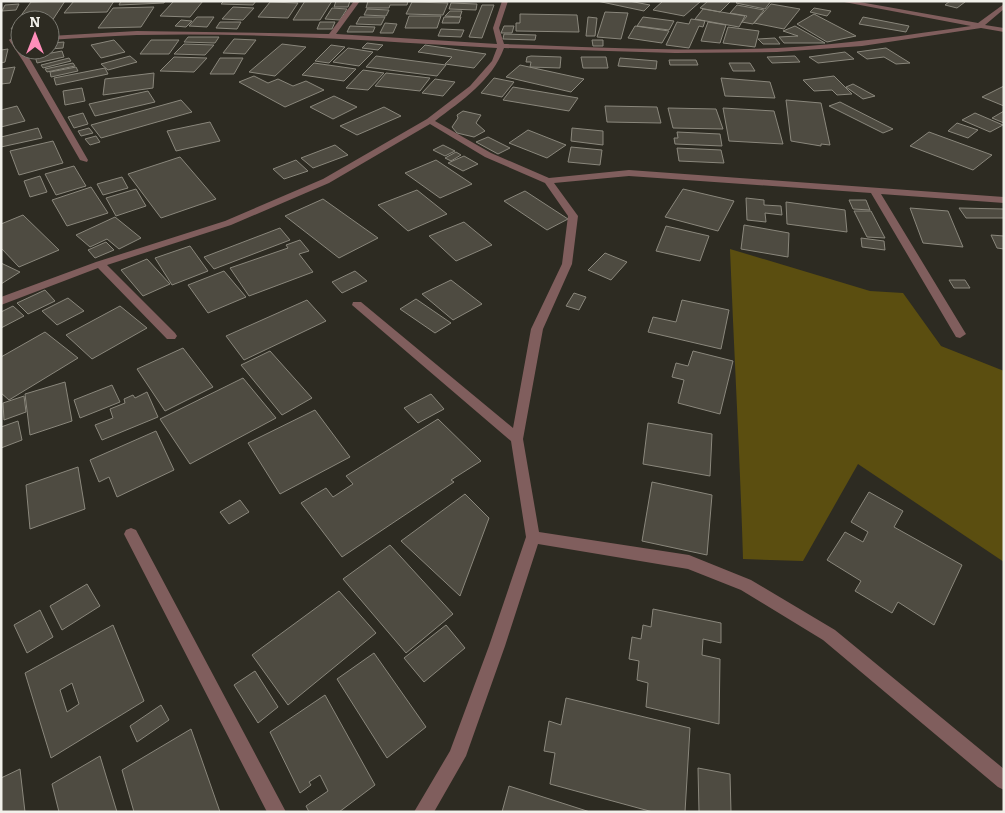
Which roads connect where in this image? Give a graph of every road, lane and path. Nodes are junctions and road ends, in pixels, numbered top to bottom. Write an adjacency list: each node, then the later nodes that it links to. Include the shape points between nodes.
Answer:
1 (357, 1): 7 (street)
2 (505, 1): 9 (street, via 496,28)
3 (842, 1): 5 (street)
4 (1004, 6): 5 (street)
5 (978, 27): 6 (street); 9 (street, via 862,44 776,50)
6 (1004, 30)
7 (331, 36): 8 (street, via 137,33); 9 (street)
8 (60, 37)
9 (502, 46): 11 (street, via 495,62 473,88)
10 (25, 60): 12 (street)
11 (430, 121): 13 (street, via 488,155); 16 (street, via 326,181 228,223)
12 (84, 160)
13 (548, 181): 14 (street, via 629,173); 21 (street, via 573,216 567,264 537,329)
14 (875, 192): 15 (street); 19 (street)
15 (1004, 200)
16 (100, 264): 17 (street); 20 (street)
17 (1, 301)
18 (357, 305): 21 (street)
19 (960, 334)
20 (172, 336)
21 (517, 439): 23 (street)
22 (131, 534): 25 (street)
23 (533, 538): 24 (street, via 689,562 746,585 829,635); 26 (street, via 458,756)
24 (1004, 781)
25 (277, 812)
26 (423, 812)

